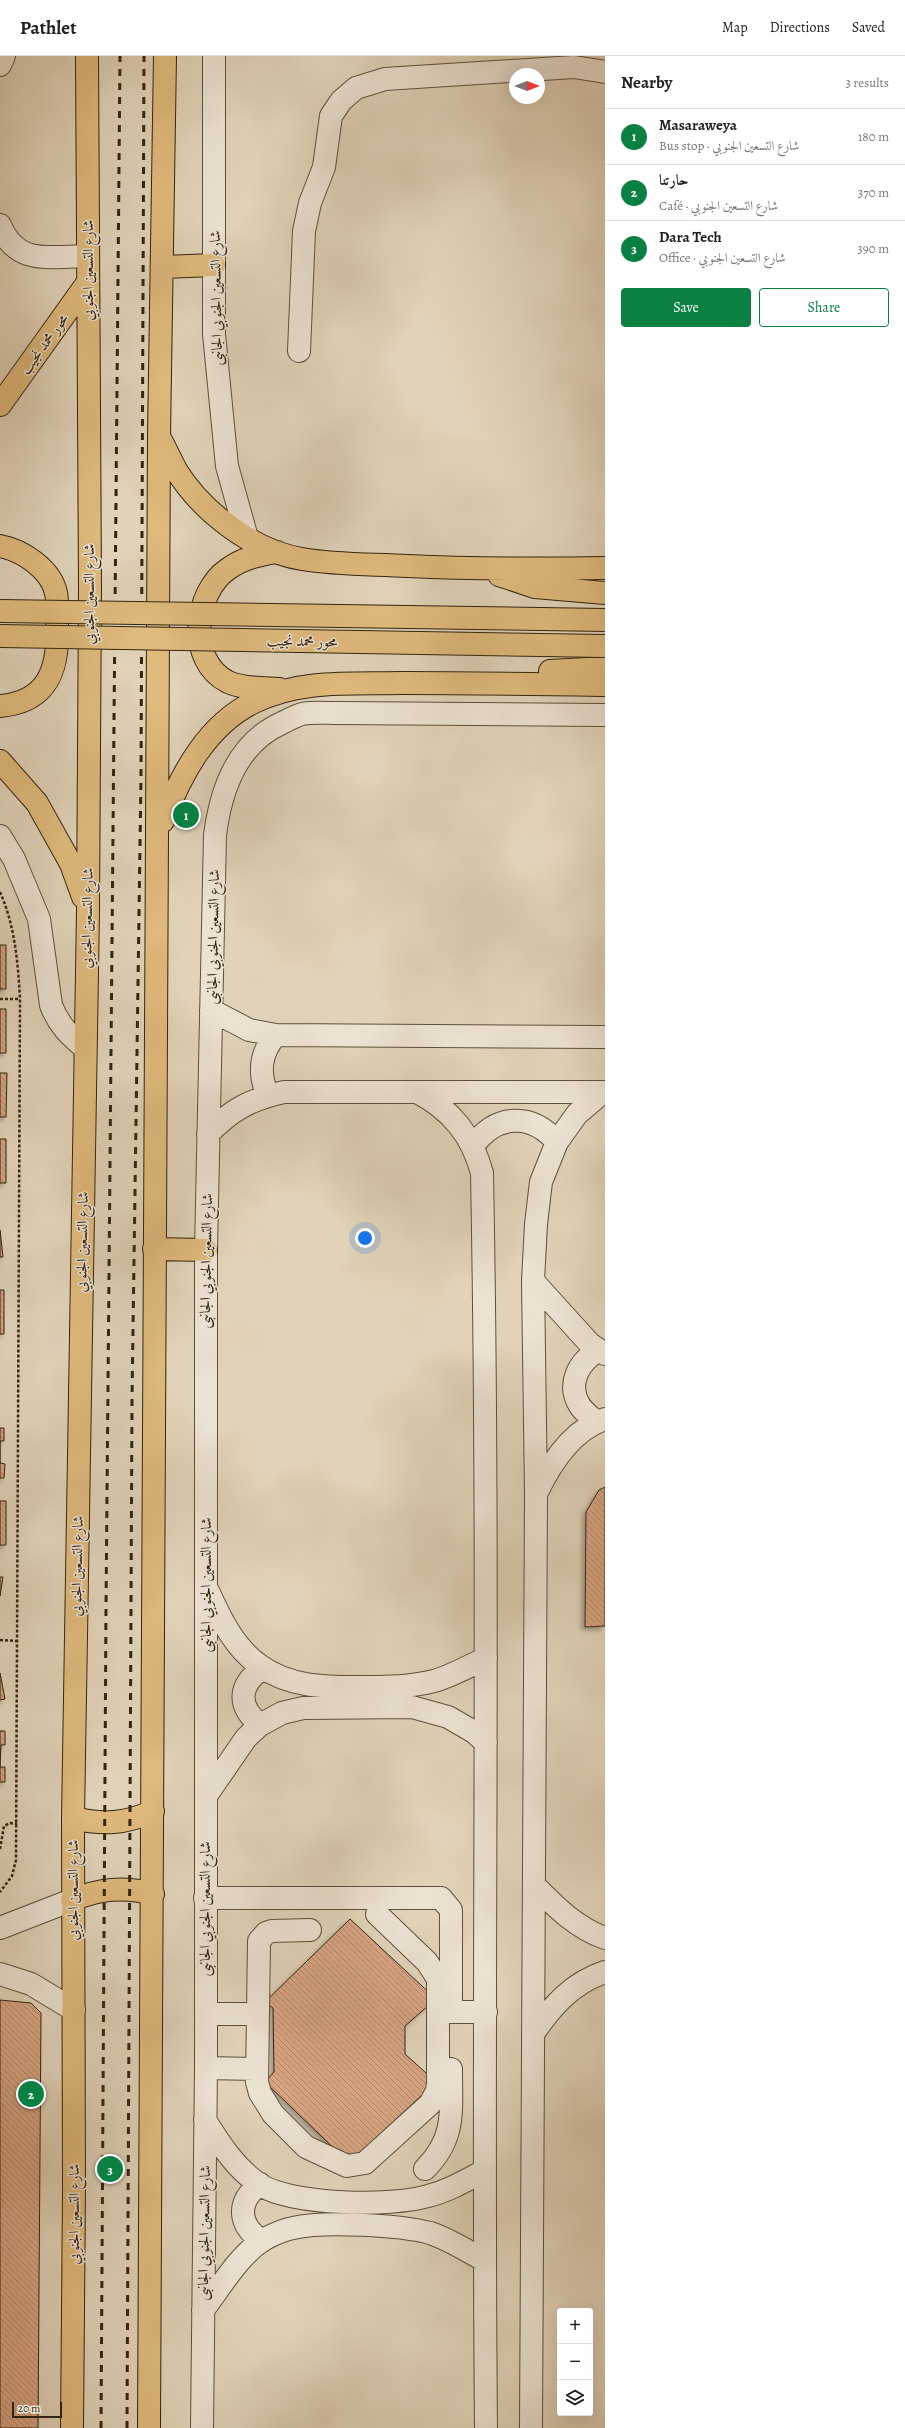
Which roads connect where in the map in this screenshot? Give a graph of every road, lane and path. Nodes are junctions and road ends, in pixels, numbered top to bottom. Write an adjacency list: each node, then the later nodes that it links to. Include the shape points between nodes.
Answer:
1 (4, 56): 6 (street)
2 (87, 56): 9 (main road, شارع التسعين الجنوبي)
3 (165, 56): 11 (main road)
4 (214, 56): 10 (street, شارع التسعين الجنوبي الجانبى)
5 (582, 62): 7 (street); 13 (street, via 380,80 356,88 341,100 331,116 322,177 306,217)
6 (0, 65)
7 (605, 72)
8 (0, 225): 9 (street, via 13,246 29,256)
9 (88, 256): 12 (main road, شارع التسعين الجنوبي)
10 (214, 265): 11 (main road); 16 (street, شارع التسعين الجنوبي الجانبى, via 214,334 227,466)
11 (163, 266): 15 (main road)
12 (88, 282): 14 (main road, محور محمد نجيب); 36 (main road, شارع التسعين الجنوبي)
13 (299, 351)
14 (0, 405)
15 (159, 436): 16 (main road, via 177,471 198,498 221,520); 33 (main road)
16 (247, 538): 18 (main road)
17 (0, 546): 30 (main road, via 26,555 44,571 56,592 58,651 50,679 29,700)
18 (277, 552): 20 (main road, via 324,562); 29 (main road, via 251,557 223,574 209,588 201,609 200,632 203,654 213,670 228,682)
19 (605, 568): 20 (main road)
20 (482, 569): 21 (main road, via 535,587)
21 (605, 593)
22 (0, 611): 23 (main road, محور محمد نجيب, bridge)
23 (605, 620)
24 (0, 636): 25 (main road, محور محمد نجيب, bridge)
25 (605, 646)
26 (605, 668): 27 (main road, via 549,671)
27 (482, 682): 28 (main road); 29 (main road, via 324,684)
28 (605, 686)
29 (284, 690): 33 (main road, via 254,702 226,720 204,744 174,793)
30 (0, 706)
31 (605, 715): 39 (street, شارع التسعين الجنوبي الجانبى, via 301,714 271,728 246,750 230,775 219,804 216,827)
32 (0, 761): 36 (main road, via 37,803 71,864)
33 (158, 834): 49 (main road)
34 (0, 836): 42 (street, via 14,859 39,919 51,1005 55,1015 66,1031)
35 (0, 892): 38 (path, via 18,956)
36 (88, 911): 42 (main road, شارع التسعين الجنوبي)
37 (0, 1000): 38 (path)
38 (20, 1000): 57 (path)
39 (211, 1010): 40 (street, via 249,1030); 46 (street, شارع التسعين الجنوبي الجانبى)
40 (276, 1035): 41 (street); 45 (street, via 265,1050 261,1068)
41 (605, 1037)
42 (85, 1048): 64 (main road, شارع التسعين الجنوبي)
43 (417, 1092): 44 (street); 45 (street, via 284,1092); 48 (street, via 445,1109)
44 (604, 1092): 47 (street, via 577,1114)
45 (268, 1096): 46 (street, via 240,1107 224,1117)
46 (208, 1134): 50 (street, شارع التسعين الجنوبي الجانبى)
47 (557, 1142): 48 (street, via 543,1128 514,1120 490,1128); 51 (street, via 542,1182 536,1224)
48 (473, 1146): 58 (street, via 482,1173 486,1409)
49 (154, 1249): 50 (main road); 63 (main road)
50 (206, 1250): 55 (street, شارع التسعين الجنوبي الجانبى)
51 (533, 1281): 52 (street, via 583,1336); 54 (street)
52 (602, 1352): 53 (street, via 589,1356 581,1364 574,1384 580,1406)
53 (600, 1420): 54 (street, via 570,1443 550,1466)
54 (536, 1494): 67 (street)
55 (206, 1585): 59 (street, via 228,1632 242,1650); 62 (street, شارع التسعين الجنوبي الجانبى)
56 (0, 1640): 57 (path)
57 (17, 1641): 65 (path)
58 (486, 1658): 59 (street, via 451,1675 402,1687 320,1687 298,1684); 61 (street)
59 (263, 1668): 60 (street, via 251,1676 244,1689 244,1703 249,1716)
60 (260, 1725): 61 (street, via 282,1713 303,1708 412,1707 454,1720); 62 (street, via 246,1738)
61 (486, 1743): 80 (street)
62 (206, 1796): 70 (street, شارع التسعين الجنوبي الجانبى)
63 (153, 1812): 64 (main road, via 139,1818 106,1823); 69 (main road)
64 (73, 1818): 71 (main road, شارع التسعين الجنوبي)
65 (17, 1824): 66 (path, via 10,1823 4,1826); 68 (path, via 16,1860 12,1876)
66 (0, 1849)
67 (534, 1886): 75 (street, via 564,1915); 83 (street)
68 (0, 1892)
69 (153, 1894): 71 (main road, via 134,1889 112,1888); 96 (main road)
70 (205, 1898): 79 (street, via 441,1898 451,1910); 81 (street, شارع التسعين الجنوبي الجانبى)
71 (72, 1900): 73 (street); 78 (main road, شارع التسعين الجنوبي)
72 (377, 1914): 79 (street, via 434,1970)
73 (0, 1928)
74 (310, 1930): 82 (street, via 266,1933 259,1941)
75 (605, 1938)
76 (605, 1972): 83 (street, via 576,1986 560,1999)
77 (0, 1974): 78 (street, via 31,1984)
78 (74, 2010): 95 (main road, شارع التسعين الجنوبي)
79 (445, 2012): 80 (street); 84 (street)
80 (486, 2012): 85 (street)
81 (206, 2014): 82 (street); 86 (street, شارع التسعين الجنوبي الجانبى)
82 (257, 2014): 87 (street)
83 (533, 2034): 99 (street)
84 (445, 2064): 85 (street); 87 (street, via 430,2104 365,2163 353,2166 318,2154 300,2143 265,2104 257,2082); 89 (street, via 450,2124 446,2141)
85 (485, 2064): 90 (street)
86 (206, 2068): 87 (street); 88 (street, شارع التسعين الجنوبي الجانبى)
87 (257, 2069)
88 (205, 2120): 91 (street, via 238,2167); 94 (street, شارع التسعين الجنوبي الجانبى)
89 (425, 2169)
90 (484, 2172): 91 (street, via 427,2196 388,2202 295,2198); 93 (street)
91 (260, 2184): 92 (street, via 245,2202 243,2213 245,2225)
92 (262, 2241): 93 (street, via 276,2233 310,2225 395,2227 444,2238); 94 (street, via 240,2262)
93 (484, 2260): 98 (street)
94 (203, 2310): 97 (street, شارع التسعين الجنوبي الجانبى)
95 (72, 2428)
96 (149, 2428)
97 (202, 2428)
98 (486, 2428)
99 (531, 2428)

